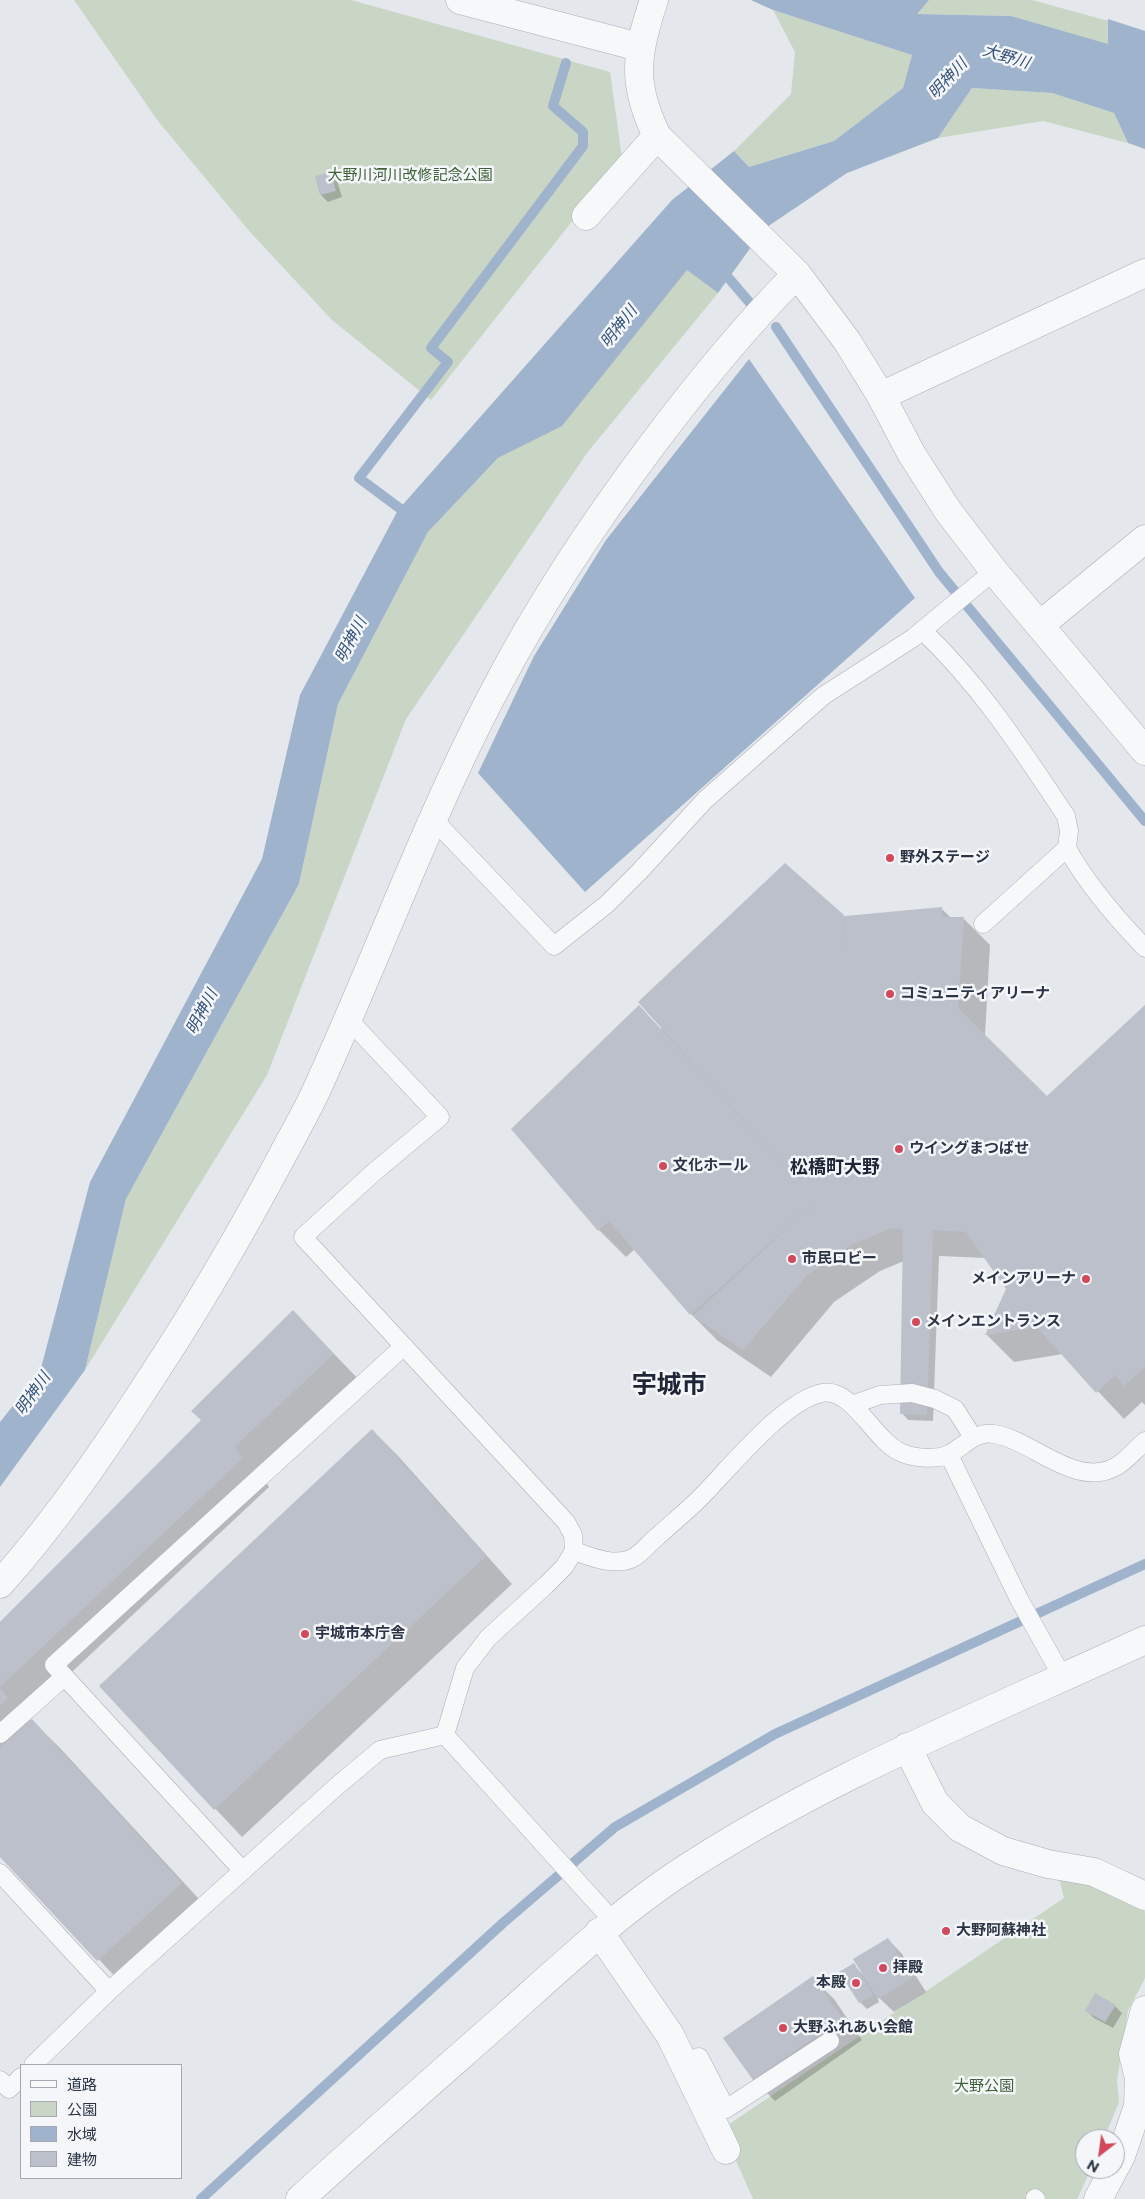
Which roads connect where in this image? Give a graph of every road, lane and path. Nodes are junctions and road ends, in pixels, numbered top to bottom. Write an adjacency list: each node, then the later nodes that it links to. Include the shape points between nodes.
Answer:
1 (460, 0): 3 (street)
2 (654, 1): 3 (street)
3 (639, 48): 4 (street, via 638,75 642,98 647,117)
4 (664, 144): 5 (street); 6 (street)
5 (586, 216)
6 (792, 269): 8 (street, via 848,342); 14 (street, via 697,385 624,483 564,572 498,684)
7 (1145, 273): 8 (street)
8 (881, 396): 10 (street, via 911,454)
9 (1145, 539): 11 (street)
10 (986, 578): 11 (street); 12 (lane)
11 (1040, 625): 13 (street)
12 (922, 630): 14 (lane, via 816,703 705,800 607,904 554,946); 15 (lane, via 950,656 984,697 1039,775 1066,816 1069,831)
13 (1145, 751)
14 (433, 819): 18 (street)
15 (1067, 848): 16 (lane); 17 (lane, via 1115,916)
16 (983, 924)
17 (1145, 948)
18 (348, 1019): 19 (lane, via 440,1117 303,1237); 25 (street, via 314,1094 254,1209 192,1315 122,1424 44,1531)
19 (404, 1347): 24 (lane, via 566,1522 573,1535); 27 (lane, via 54,1665)
20 (852, 1405): 21 (lane, via 880,1395 912,1393 935,1399 955,1409); 23 (lane, via 882,1440 900,1452 926,1458); 24 (lane, via 840,1394 823,1392 803,1399 632,1558 605,1562)
21 (973, 1437): 22 (lane, via 993,1433 1016,1441 1054,1462 1084,1471 1102,1472 1118,1466); 23 (lane)
22 (1145, 1441)
23 (949, 1455): 28 (lane, via 1019,1599)
24 (574, 1551): 30 (lane, via 546,1585 488,1638 465,1668)
25 (0, 1584)
26 (1145, 1640): 28 (street)
27 (64, 1677): 29 (lane); 32 (lane)
28 (1063, 1678): 31 (street)
29 (0, 1734)
30 (445, 1735): 32 (lane, via 380,1750); 35 (lane, via 589,1892)
31 (907, 1747): 34 (street, via 935,1803 960,1828 1003,1851 1048,1864 1094,1872); 35 (street, via 744,1832 672,1878)
32 (243, 1871): 36 (lane)
33 (0, 1873): 36 (lane)
34 (1145, 1896)
35 (606, 1926): 40 (street); 46 (street)
36 (109, 1991): 39 (lane)
37 (1145, 2010): 43 (street, via 1133,2054 1139,2078 1138,2106)
38 (830, 2041): 40 (lane, via 726,2109 698,2057)
39 (34, 2064)
40 (684, 2064): 44 (street)
41 (20, 2078): 42 (lane, via 8,2089)
42 (0, 2080)
43 (1125, 2144)
44 (726, 2150)
45 (1108, 2179): 47 (street)
46 (300, 2199)
47 (1098, 2199)

